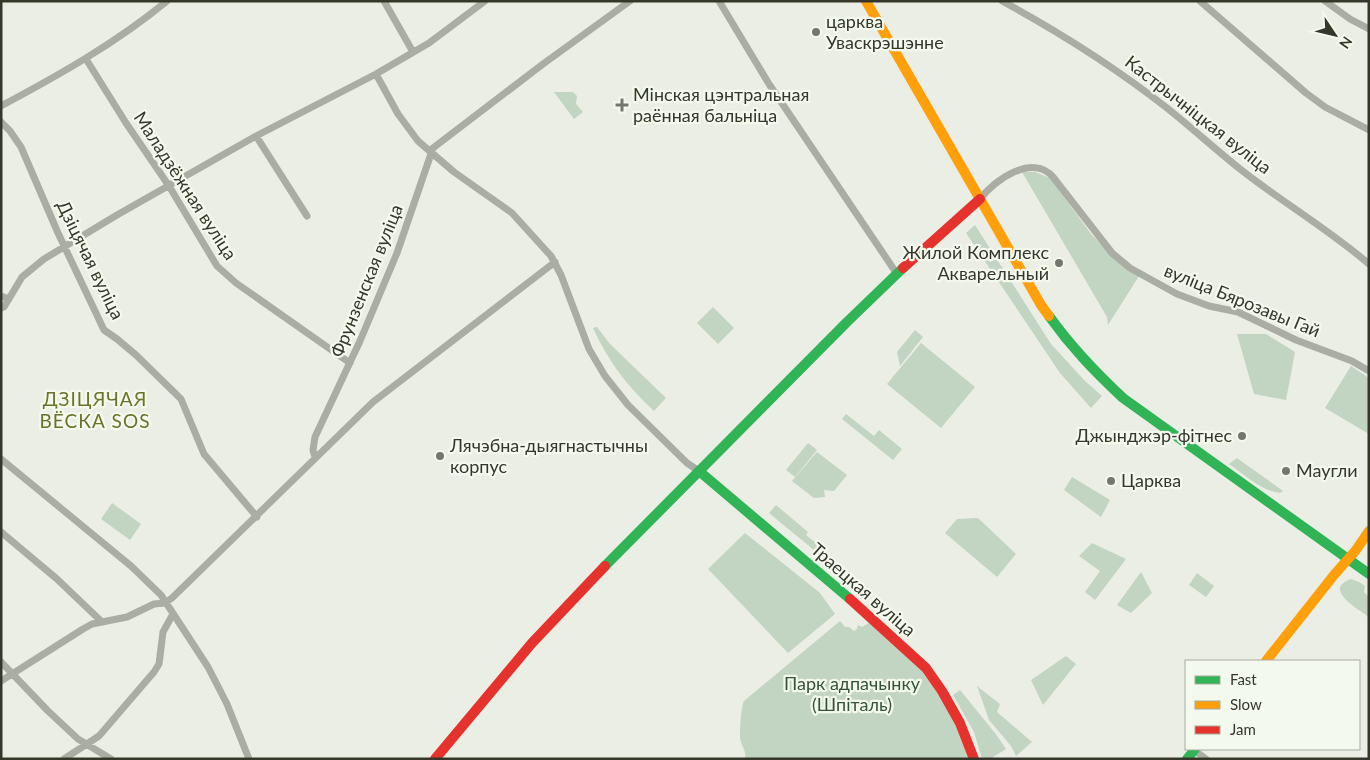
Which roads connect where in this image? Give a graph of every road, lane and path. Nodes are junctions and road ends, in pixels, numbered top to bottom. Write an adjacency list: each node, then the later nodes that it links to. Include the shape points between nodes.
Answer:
1 (167, 1): 12 (street, via 138,25)
2 (384, 1): 11 (street)
3 (485, 1): 11 (street)
4 (630, 1): 18 (street, Фрунзенская вуліца, via 438,143)
5 (719, 1): 25 (street, via 769,84)
6 (866, 1): 20 (main road)
7 (1002, 1): 24 (street, Кастрычніцкая вуліца, via 1116,70 1242,170 1341,240)
8 (1200, 1): 16 (street, via 1306,93)
9 (1326, 1): 10 (street)
10 (1369, 29)
11 (413, 52): 13 (street)
12 (86, 59): 14 (street); 19 (street, Маладзёжная вуліца)
13 (376, 74): 17 (street); 18 (street, via 398,114 418,141)
14 (1, 106)
15 (1, 122): 22 (street, Дзіцячая вуліца, via 21,147)
16 (1369, 130)
17 (256, 136): 19 (street); 21 (street)
18 (431, 152): 23 (street, via 512,213); 29 (street, Фрунзенская вуліца, via 405,230)
19 (169, 186): 22 (street); 29 (street, Маладзёжная вуліца, via 213,261 226,276)
20 (980, 199): 25 (main road); 30 (street, вуліца Бярозавы Гай, via 988,188 1018,171 1034,166 1045,169 1112,253 1130,268 1177,294 1208,306 1238,312); 37 (main road, via 1050,318 1114,390)
21 (307, 216)
22 (66, 246): 27 (street, via 27,271); 34 (street, Дзіцячая вуліца, via 104,330 181,398 204,454)
23 (555, 262): 31 (street, via 373,402); 33 (street, via 589,349 605,376 628,405)
24 (1369, 264)
25 (897, 274): 33 (main road)
26 (1, 296): 27 (street)
27 (10, 299): 28 (street)
28 (1, 308)
29 (350, 363): 31 (street, Фрунзенская вуліца, via 315,437 313,450)
30 (1369, 370)
31 (316, 457): 34 (street)
32 (1, 459): 39 (street, via 132,566)
33 (699, 471): 51 (main road, via 532,643); 52 (main road, Траецкая вуліца, via 926,668 960,723)
34 (257, 517): 39 (street)
35 (1369, 531): 37 (main road)
36 (1, 532): 41 (street)
37 (1349, 559): 38 (main road); 42 (main road)
38 (1369, 574)
39 (165, 603): 40 (street); 41 (street)
40 (172, 614): 46 (street, via 162,632 159,664 139,691); 50 (street, via 208,667)
41 (102, 622): 44 (street, via 83,628)
42 (1267, 660)
43 (1, 662): 44 (street)
44 (12, 674): 45 (street); 46 (street)
45 (1, 681)
46 (88, 745): 48 (street); 49 (street)
47 (1199, 753): 53 (main road)
48 (64, 759)
49 (111, 759)
50 (249, 759)
51 (435, 759)
52 (974, 759)
53 (1187, 759)

